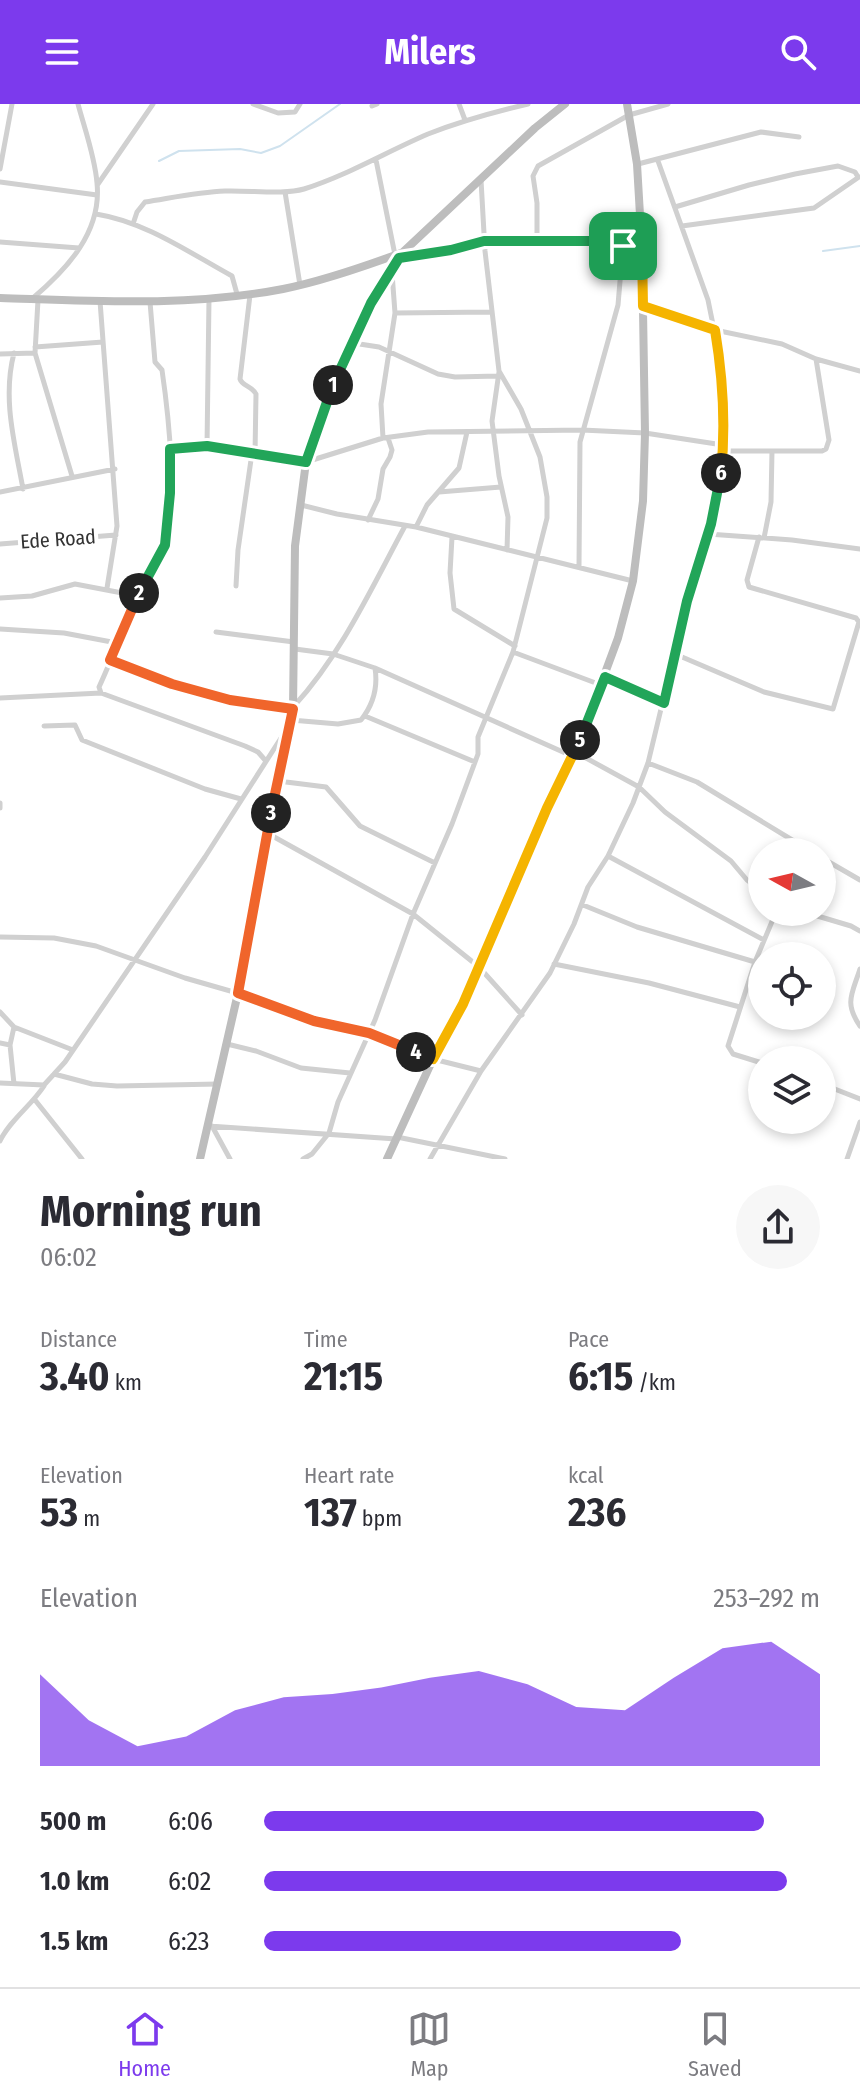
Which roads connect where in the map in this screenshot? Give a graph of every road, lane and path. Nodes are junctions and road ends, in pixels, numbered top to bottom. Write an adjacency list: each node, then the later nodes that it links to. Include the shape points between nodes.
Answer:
1 (12, 104): 18 (street)
2 (78, 104): 22 (street)
3 (153, 104): 22 (street)
4 (253, 104): 5 (street, via 288,114)
5 (300, 104)
6 (459, 104): 13 (street)
7 (528, 104): 11 (street)
8 (565, 104): 20 (street)
9 (627, 104): 12 (street)
10 (668, 104): 12 (street)
11 (505, 106): 13 (street)
12 (629, 115): 17 (street); 30 (street, via 538,166 533,176)
13 (465, 120): 15 (street)
14 (799, 137): 16 (street, via 761,132)
15 (376, 160): 23 (street); 35 (street)
16 (658, 161): 17 (street); 25 (street)
17 (637, 164): 34 (street)
18 (0, 169)
19 (859, 177): 25 (street, via 838,166); 28 (street, via 814,208)
20 (481, 180): 29 (street); 35 (street)
21 (0, 182): 24 (street)
22 (98, 185): 24 (street)
23 (285, 192): 27 (street, via 220,191 145,202); 37 (street)
24 (97, 195): 26 (street)
25 (675, 207): 28 (street)
26 (96, 214): 27 (street); 33 (street)
27 (133, 224): 39 (street, via 232,276)
28 (682, 226): 48 (street)
29 (484, 241): 30 (street); 35 (street); 46 (street)
30 (537, 241): 32 (street)
31 (0, 242): 33 (street)
32 (623, 246): 34 (street); 58 (street, via 618,305)
33 (79, 248): 42 (street)
34 (642, 249): 45 (street)
35 (398, 255): 36 (street); 37 (street)
36 (392, 270): 47 (street); 50 (street)
37 (300, 285): 38 (street)
38 (250, 293): 39 (street); 68 (street, via 240,379 256,394)
39 (237, 294): 40 (street)
40 (209, 297): 44 (street); 64 (street)
41 (0, 298): 42 (street)
42 (35, 299): 43 (street); 51 (street)
43 (100, 300): 44 (street); 49 (street)
44 (150, 302): 66 (street)
45 (643, 306): 48 (street); 62 (street)
46 (491, 312): 47 (street); 57 (street)
47 (395, 313): 52 (street)
48 (715, 330): 55 (street, via 759,338); 65 (street, via 723,374)
49 (103, 342): 51 (street); 70 (street)
50 (351, 342): 52 (street); 69 (street)
51 (35, 350): 53 (street); 71 (street)
52 (388, 351): 57 (street, via 438,374); 63 (street, via 381,404)
53 (14, 353): 54 (street); 73 (street, via 8,396)
54 (0, 354)
55 (816, 359): 56 (street); 67 (street, via 828,445 822,451)
56 (860, 371)
57 (498, 374): 59 (street); 61 (street)
58 (582, 430): 59 (street); 62 (street); 88 (street)
59 (530, 431): 61 (street); 87 (street, via 547,497)
60 (467, 432): 61 (street); 63 (street); 75 (street, via 459,468)
61 (493, 432): 72 (street)
62 (645, 433): 65 (street); 89 (street)
63 (386, 438): 69 (street); 77 (street, via 392,450)
64 (207, 446): 66 (street); 68 (street)
65 (723, 448): 67 (street); 80 (street)
66 (170, 449): 92 (street, via 165,545)
67 (772, 451): 83 (street, via 771,502)
68 (253, 453): 69 (street); 90 (street)
69 (306, 462): 76 (street)
70 (115, 469): 71 (street); 81 (street)
71 (72, 476): 73 (street)
72 (501, 487): 75 (street); 86 (street, via 508,517)
73 (23, 489): 74 (street)
74 (0, 492)
75 (437, 492): 79 (street)
76 (300, 505): 77 (street); 97 (street)
77 (368, 520): 78 (street)
78 (405, 526): 79 (street); 99 (street)
79 (416, 527): 82 (street)
80 (708, 534): 83 (street); 100 (street)
81 (116, 535): 84 (street, Ede Road); 91 (street)
82 (452, 537): 86 (street); 98 (street, via 454,609)
83 (762, 538): 85 (street); 100 (street, via 749,587 859,622 833,709 764,692)
84 (0, 544)
85 (860, 549)
86 (507, 550): 87 (street)
87 (537, 557): 88 (street); 98 (street)
88 (579, 567): 89 (street)
89 (633, 581): 103 (street)
90 (236, 586)
91 (107, 588): 92 (street); 93 (street, via 69,584 32,596)
92 (138, 596): 96 (street)
93 (0, 598)
94 (0, 629): 96 (street)
95 (216, 632): 97 (street)
96 (117, 643): 101 (street)
97 (295, 646): 99 (street); 107 (street)
98 (514, 649): 103 (street); 109 (street)
99 (333, 654): 102 (street); 107 (street)
100 (675, 654): 106 (street)
101 (110, 660): 104 (street); 107 (street, via 230,700)
102 (375, 668): 108 (street, via 373,698); 109 (street)
103 (603, 681): 106 (street); 112 (street)
104 (101, 693): 105 (street); 113 (street, via 245,746)
105 (0, 698)
106 (664, 703): 115 (street)
107 (293, 708): 110 (street)
108 (364, 716): 110 (street, via 352,723); 114 (street)
109 (486, 717): 112 (street); 114 (street)
110 (291, 722): 113 (street); 116 (street)
111 (44, 726): 118 (street, via 75,725 82,740)
112 (574, 754): 117 (street); 136 (street)
113 (265, 760): 118 (street)
114 (475, 762): 122 (street)
115 (648, 763): 117 (street); 120 (street, via 697,782)
116 (278, 781): 119 (street); 122 (street, via 326,787 360,826)
117 (639, 787): 121 (street); 125 (street)
118 (241, 799): 133 (street)
119 (267, 833): 127 (street); 139 (street)
120 (784, 838)
121 (608, 856): 126 (street); 132 (street)
122 (435, 863): 127 (street)
123 (836, 866): 124 (street)
124 (860, 880)
125 (748, 881)
126 (583, 905): 134 (street); 135 (street)
127 (413, 914): 136 (street); 145 (street)
128 (836, 922): 130 (street)
129 (770, 926): 132 (street)
130 (860, 931)
131 (0, 937): 133 (street, via 75,941)
132 (764, 940)
133 (133, 959): 139 (street); 149 (street)
134 (748, 960)
135 (554, 964): 140 (street); 142 (street)
136 (479, 967): 142 (street); 150 (street)
137 (860, 969): 143 (street, via 849,1004)
138 (748, 983): 140 (street)
139 (238, 993): 145 (street, via 314,1021); 147 (street)
140 (740, 1007): 151 (street, via 729,1050)
141 (0, 1012): 144 (street)
142 (522, 1015): 152 (street)
143 (860, 1026)
144 (14, 1027): 148 (street); 149 (street)
145 (369, 1033): 150 (street); 153 (street)
146 (0, 1043): 148 (street)
147 (227, 1044): 153 (street, via 301,1068); 157 (street)
148 (10, 1045): 156 (street)
149 (73, 1050): 154 (street)
150 (433, 1059): 152 (street); 165 (street)
151 (748, 1059)
152 (481, 1071): 167 (street)
153 (350, 1073): 164 (street)
154 (54, 1074): 157 (street, via 117,1086); 158 (street)
155 (0, 1083): 156 (street)
156 (14, 1084): 158 (street)
157 (219, 1084): 163 (street)
158 (44, 1085): 161 (street)
159 (836, 1090): 160 (street)
160 (860, 1099)
161 (35, 1100): 166 (street); 168 (street)
162 (860, 1122): 175 (street)
163 (211, 1126): 164 (street); 169 (street); 170 (street)
164 (329, 1133): 165 (street); 171 (street)
165 (396, 1138): 167 (street); 172 (street)
166 (0, 1141)
167 (439, 1143): 173 (street); 174 (street)
168 (82, 1159)
169 (200, 1159)
170 (230, 1159)
171 (303, 1159)
172 (387, 1159)
173 (430, 1159)
174 (505, 1159)
175 (847, 1159)

